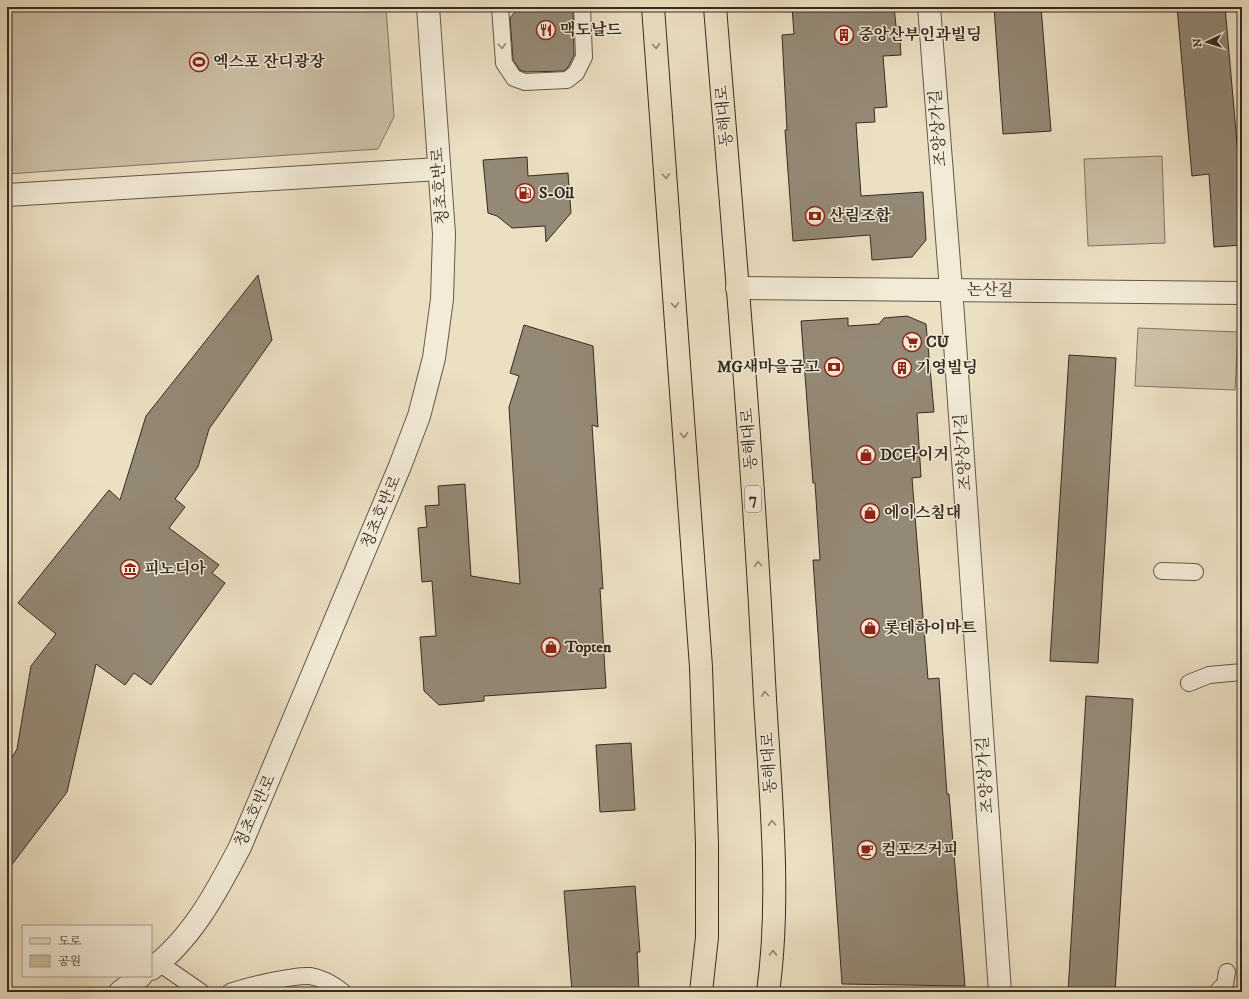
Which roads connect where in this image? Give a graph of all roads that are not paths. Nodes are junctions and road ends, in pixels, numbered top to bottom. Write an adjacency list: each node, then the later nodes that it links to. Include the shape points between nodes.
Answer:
1 (428, 7): 7 (street, 청초호반로)
2 (500, 7): 3 (lane, one-way to 3, via 504,63 514,78 525,82 567,80 576,73 584,57)
3 (582, 7)
4 (653, 7): 24 (main road, one-way to 24, via 701,666 707,844 707,930)
5 (715, 7): 9 (main road, 동해대로 / 7)
6 (929, 7): 10 (street, 조양상가길)
7 (439, 169): 8 (street); 16 (street, 청초호반로, via 444,234 442,299 434,358 419,416 240,847 220,886 193,927)
8 (7, 195)
9 (737, 288): 10 (street, 논산길); 25 (main road, 동해대로 / 7, one-way to 9, via 772,962 774,882 760,598)
10 (951, 289): 11 (street, 논산길); 26 (street, 조양상가길)
11 (1242, 293)
12 (1162, 571): 13 (lane)
13 (1194, 572)
14 (1242, 672): 15 (lane, via 1209,675)
15 (1189, 683)
16 (152, 967)
17 (152, 970): 21 (lane)
18 (1227, 972): 27 (lane, via 1225,984)
19 (140, 977): 20 (street, 청초호반로)
20 (120, 992)
21 (200, 992)
22 (230, 992): 23 (lane, via 309,976 328,982)
23 (343, 992)
24 (701, 992)
25 (768, 992)
26 (1000, 992)
27 (1217, 992)

